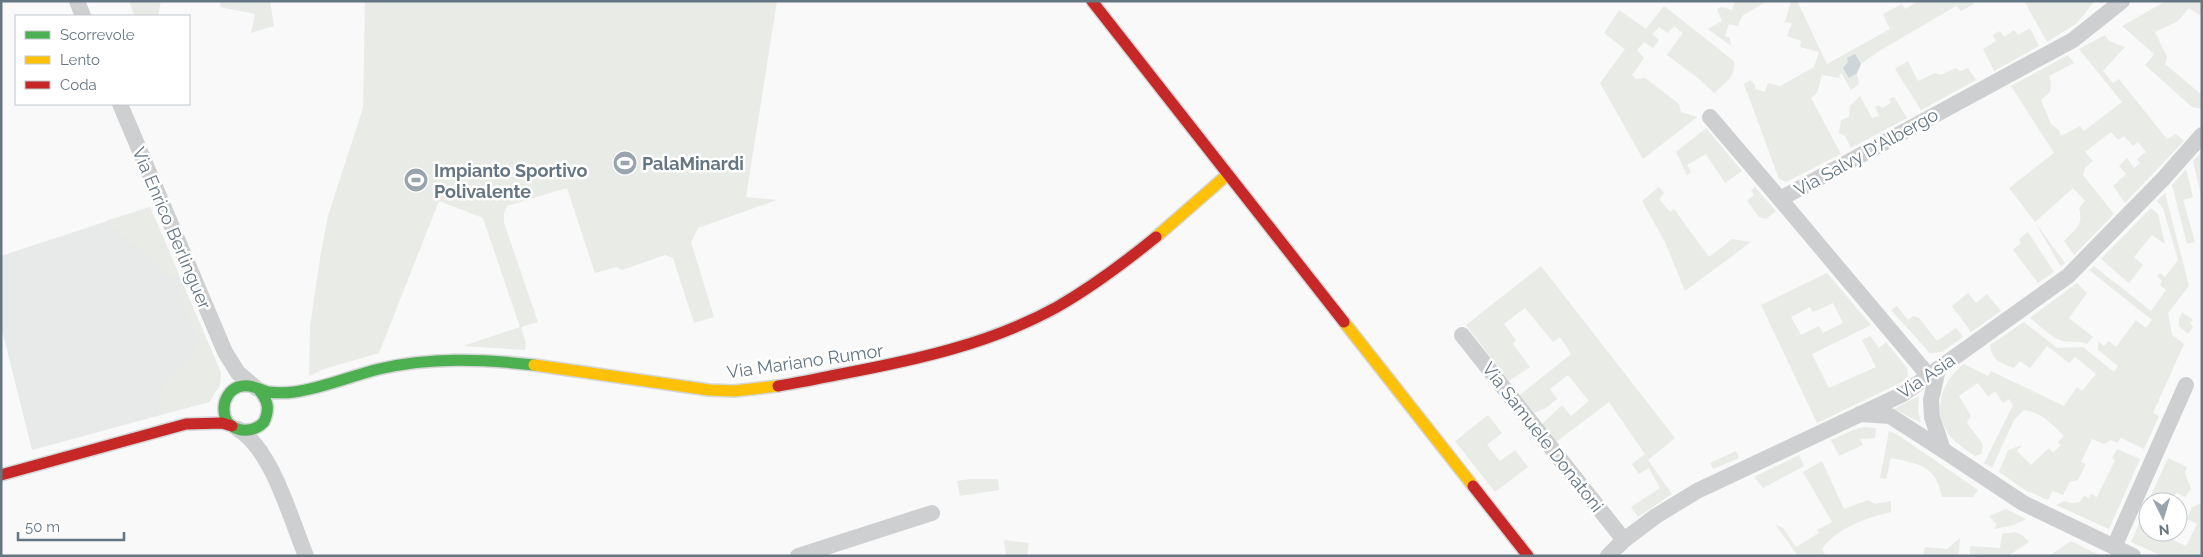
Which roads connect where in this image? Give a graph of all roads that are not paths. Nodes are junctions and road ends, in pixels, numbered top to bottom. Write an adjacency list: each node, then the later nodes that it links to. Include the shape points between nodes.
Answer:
1 (77, 1): 4 (street)
2 (1092, 1): 8 (street)
3 (2122, 1): 9 (street, Via Salvy D'Albergo, via 2073,40)
4 (83, 15)
5 (120, 105): 11 (street, Via Enrico Berlinguer)
6 (1710, 117): 9 (street)
7 (2202, 135): 12 (street, Via Asia, via 2068,276)
8 (1227, 175): 15 (street, Via Mariano Rumor, via 1085,290 1017,326 936,356 740,391 688,388 509,362 448,360 378,369); 29 (street)
9 (1780, 199): 12 (street, Via Salvy D'Albergo)
10 (1462, 335): 25 (street, Via Samuele Donatoni)
11 (225, 352): 14 (street, via 238,373); 16 (street)
12 (1933, 372): 17 (street, Via Asia, via 1903,394); 21 (street, via 1932,418)
13 (2186, 385): 26 (street)
14 (258, 389): 15 (street, via 279,393); 16 (street, via 245,386); 18 (street, via 269,404)
15 (306, 390): 18 (street, via 275,406)
16 (229, 395): 19 (street, via 212,410); 20 (street, via 224,409 228,421)
17 (1858, 414): 21 (street, via 1890,416); 25 (street, Via Asia, via 1697,491)
18 (267, 419): 20 (street, via 252,430); 22 (street, via 264,434)
19 (186, 424): 20 (street, via 222,423); 23 (street)
20 (235, 428): 22 (street, via 253,440)
21 (1943, 450): 26 (street, via 2023,503)
22 (267, 462): 27 (street)
23 (1, 475)
24 (932, 513): 28 (street)
25 (1624, 540): 30 (street, Via Asia)
26 (2114, 547): 31 (street)
27 (306, 556)
28 (798, 556)
29 (1528, 556)
30 (1608, 556)
31 (2133, 556)

